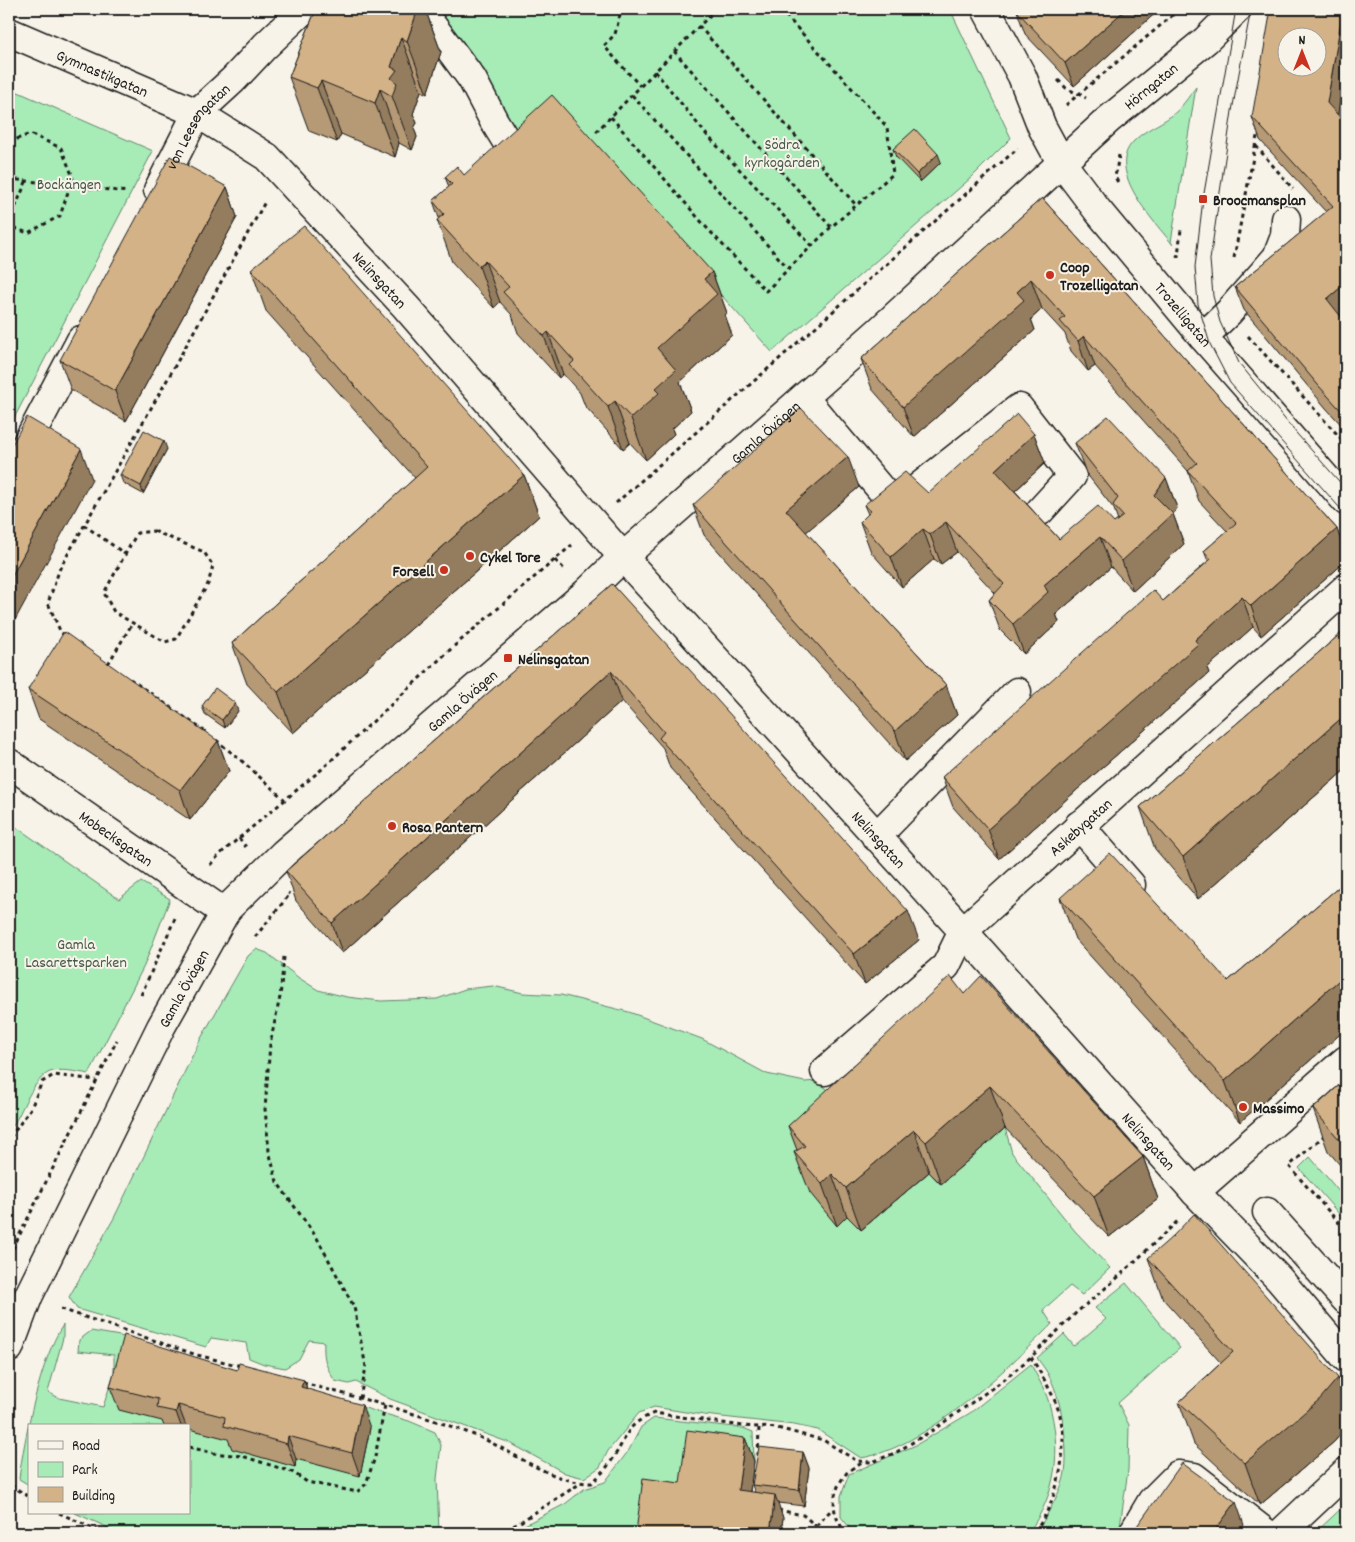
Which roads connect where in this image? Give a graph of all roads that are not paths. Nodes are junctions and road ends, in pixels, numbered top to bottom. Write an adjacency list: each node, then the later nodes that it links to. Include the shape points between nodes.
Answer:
1 (304, 9): 6 (street, von Leesengatan)
2 (420, 9): 8 (street, via 472,79)
3 (986, 9): 7 (street, Trozelligatan, via 1022,76 1042,127)
4 (1237, 9): 7 (street, Hörngatan, via 1206,40 1126,104)
5 (9, 32): 6 (street, Gymnastikgatan)
6 (197, 113): 9 (street, von Leesengatan); 17 (street, Nelinsgatan, via 267,158 406,307)
7 (1061, 162): 12 (street, Trozelligatan); 13 (street, Gamla Övägen)
8 (522, 165)
9 (151, 203)
10 (1286, 219): 12 (street, via 1286,236 1277,257)
11 (92, 317): 14 (street)
12 (1203, 337): 15 (street, Trozelligatan)
13 (804, 398): 16 (street, via 896,506 1019,408 1072,476); 17 (street, Gamla Övägen)
14 (9, 477)
15 (1346, 501)
16 (1040, 511)
17 (622, 557): 22 (street, Nelinsgatan); 24 (street, Gamla Övägen, via 586,593 284,853)
18 (1346, 588): 21 (street, Askebygatan)
19 (1017, 692): 22 (street)
20 (9, 762): 24 (street, Mobecksgatan)
21 (1079, 825): 23 (street); 25 (street, Askebygatan)
22 (876, 837): 25 (street, Nelinsgatan)
23 (1149, 904)
24 (224, 913): 32 (street, Gamla Övägen, via 161,1027 65,1220 28,1297)
25 (963, 931): 27 (street, Askebygatan, via 946,966); 28 (street, Nelinsgatan)
26 (1346, 1060): 28 (street)
27 (825, 1071)
28 (1195, 1192): 31 (street, Nelinsgatan)
29 (1267, 1212): 30 (street)
30 (1338, 1291): 31 (street)
31 (1302, 1306): 33 (street, Nelinsgatan)
32 (9, 1348)
33 (1346, 1358)
34 (1346, 1472): 37 (street)
35 (1133, 1533): 36 (street, via 1152,1501 1178,1475 1194,1477)
36 (1266, 1533)
37 (1281, 1533)

